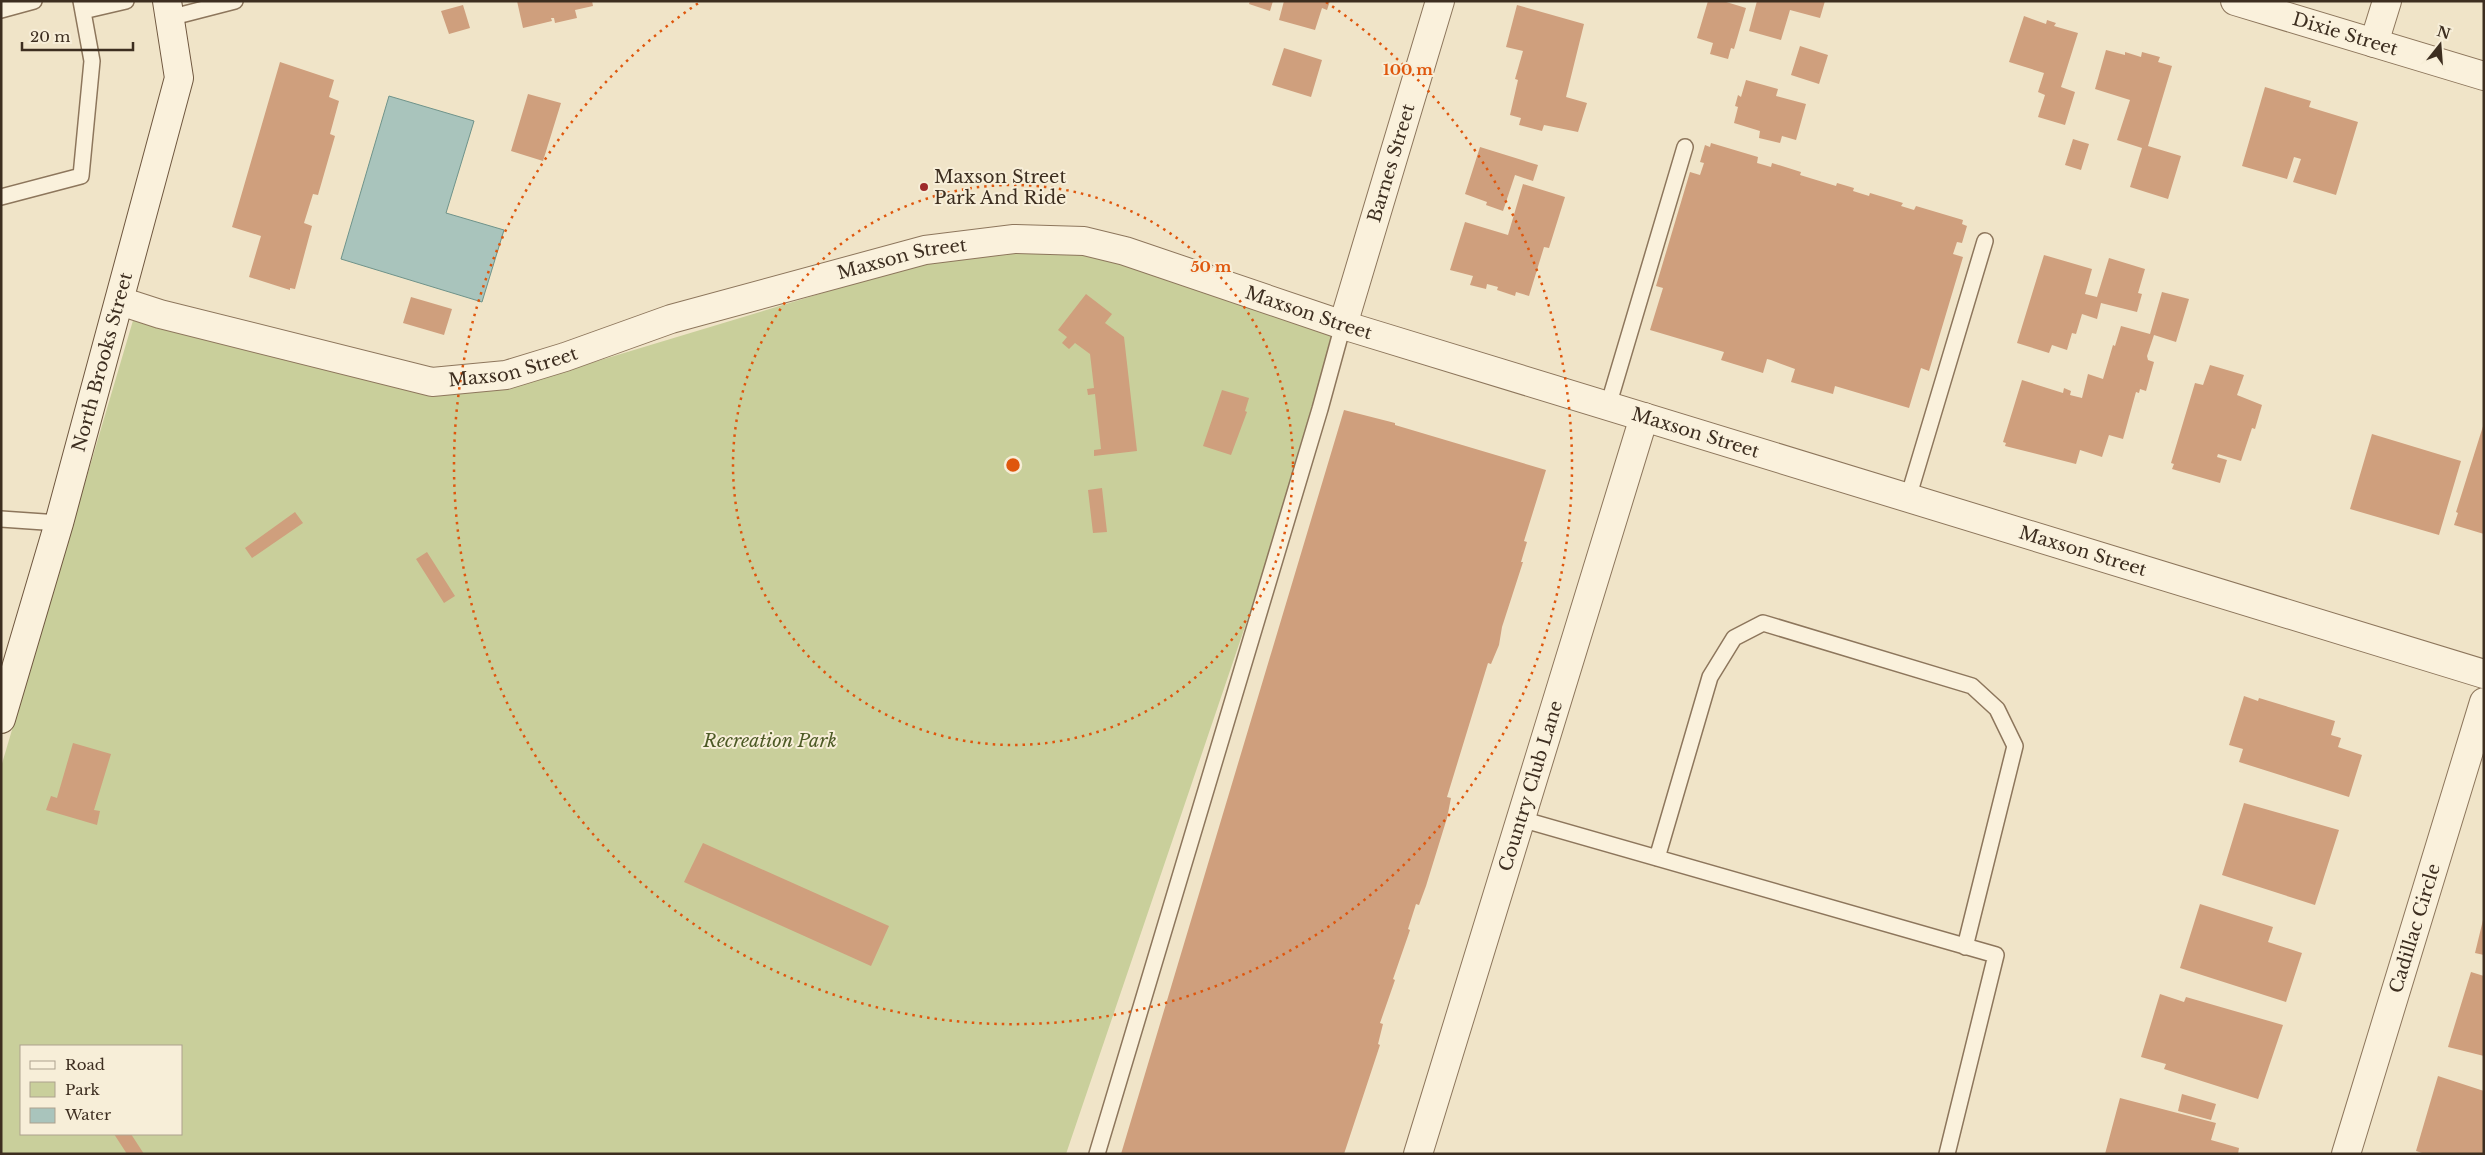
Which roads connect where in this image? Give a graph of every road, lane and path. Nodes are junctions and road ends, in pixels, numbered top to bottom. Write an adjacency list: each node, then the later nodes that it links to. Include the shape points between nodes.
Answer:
1 (34, 1): 8 (lane)
2 (126, 1): 7 (lane)
3 (235, 1): 9 (lane)
4 (1440, 1): 16 (street, Barnes Street)
5 (2234, 1): 10 (street, Dixie Street)
6 (2387, 1): 10 (street)
7 (82, 6): 13 (lane, via 92,61 81,176)
8 (1, 10)
9 (168, 10): 15 (street, North Brooks Street, via 179,78)
10 (2374, 43): 11 (street, Dixie Street)
11 (2484, 76)
12 (1684, 147): 17 (lane)
13 (1, 197)
14 (1985, 241): 19 (lane)
15 (120, 301): 16 (street, Maxson Street, via 160,314 432,382 506,375 565,358 671,319 906,255 1014,239 1084,241 1125,251); 21 (street, North Brooks Street)
16 (1343, 325): 17 (street, Maxson Street); 28 (lane)
17 (1608, 406): 18 (street, Maxson Street)
18 (1644, 417): 19 (street, Maxson Street); 25 (street, Country Club Lane)
19 (1908, 498): 22 (street, Maxson Street)
20 (1, 519): 21 (lane)
21 (59, 523): 24 (street, North Brooks Street)
22 (2484, 674)
23 (2484, 702): 31 (street, Cadillac Circle)
24 (1, 719)
25 (1521, 819): 26 (lane); 29 (street, Country Club Lane)
26 (1658, 858): 27 (lane); 27 (lane, via 1710,677 1734,638 1763,623 1972,686 1997,708 2015,746)
27 (1965, 946): 30 (lane, via 1996,955)
28 (1097, 1154)
29 (1418, 1154)
30 (1948, 1154)
31 (2346, 1154)

